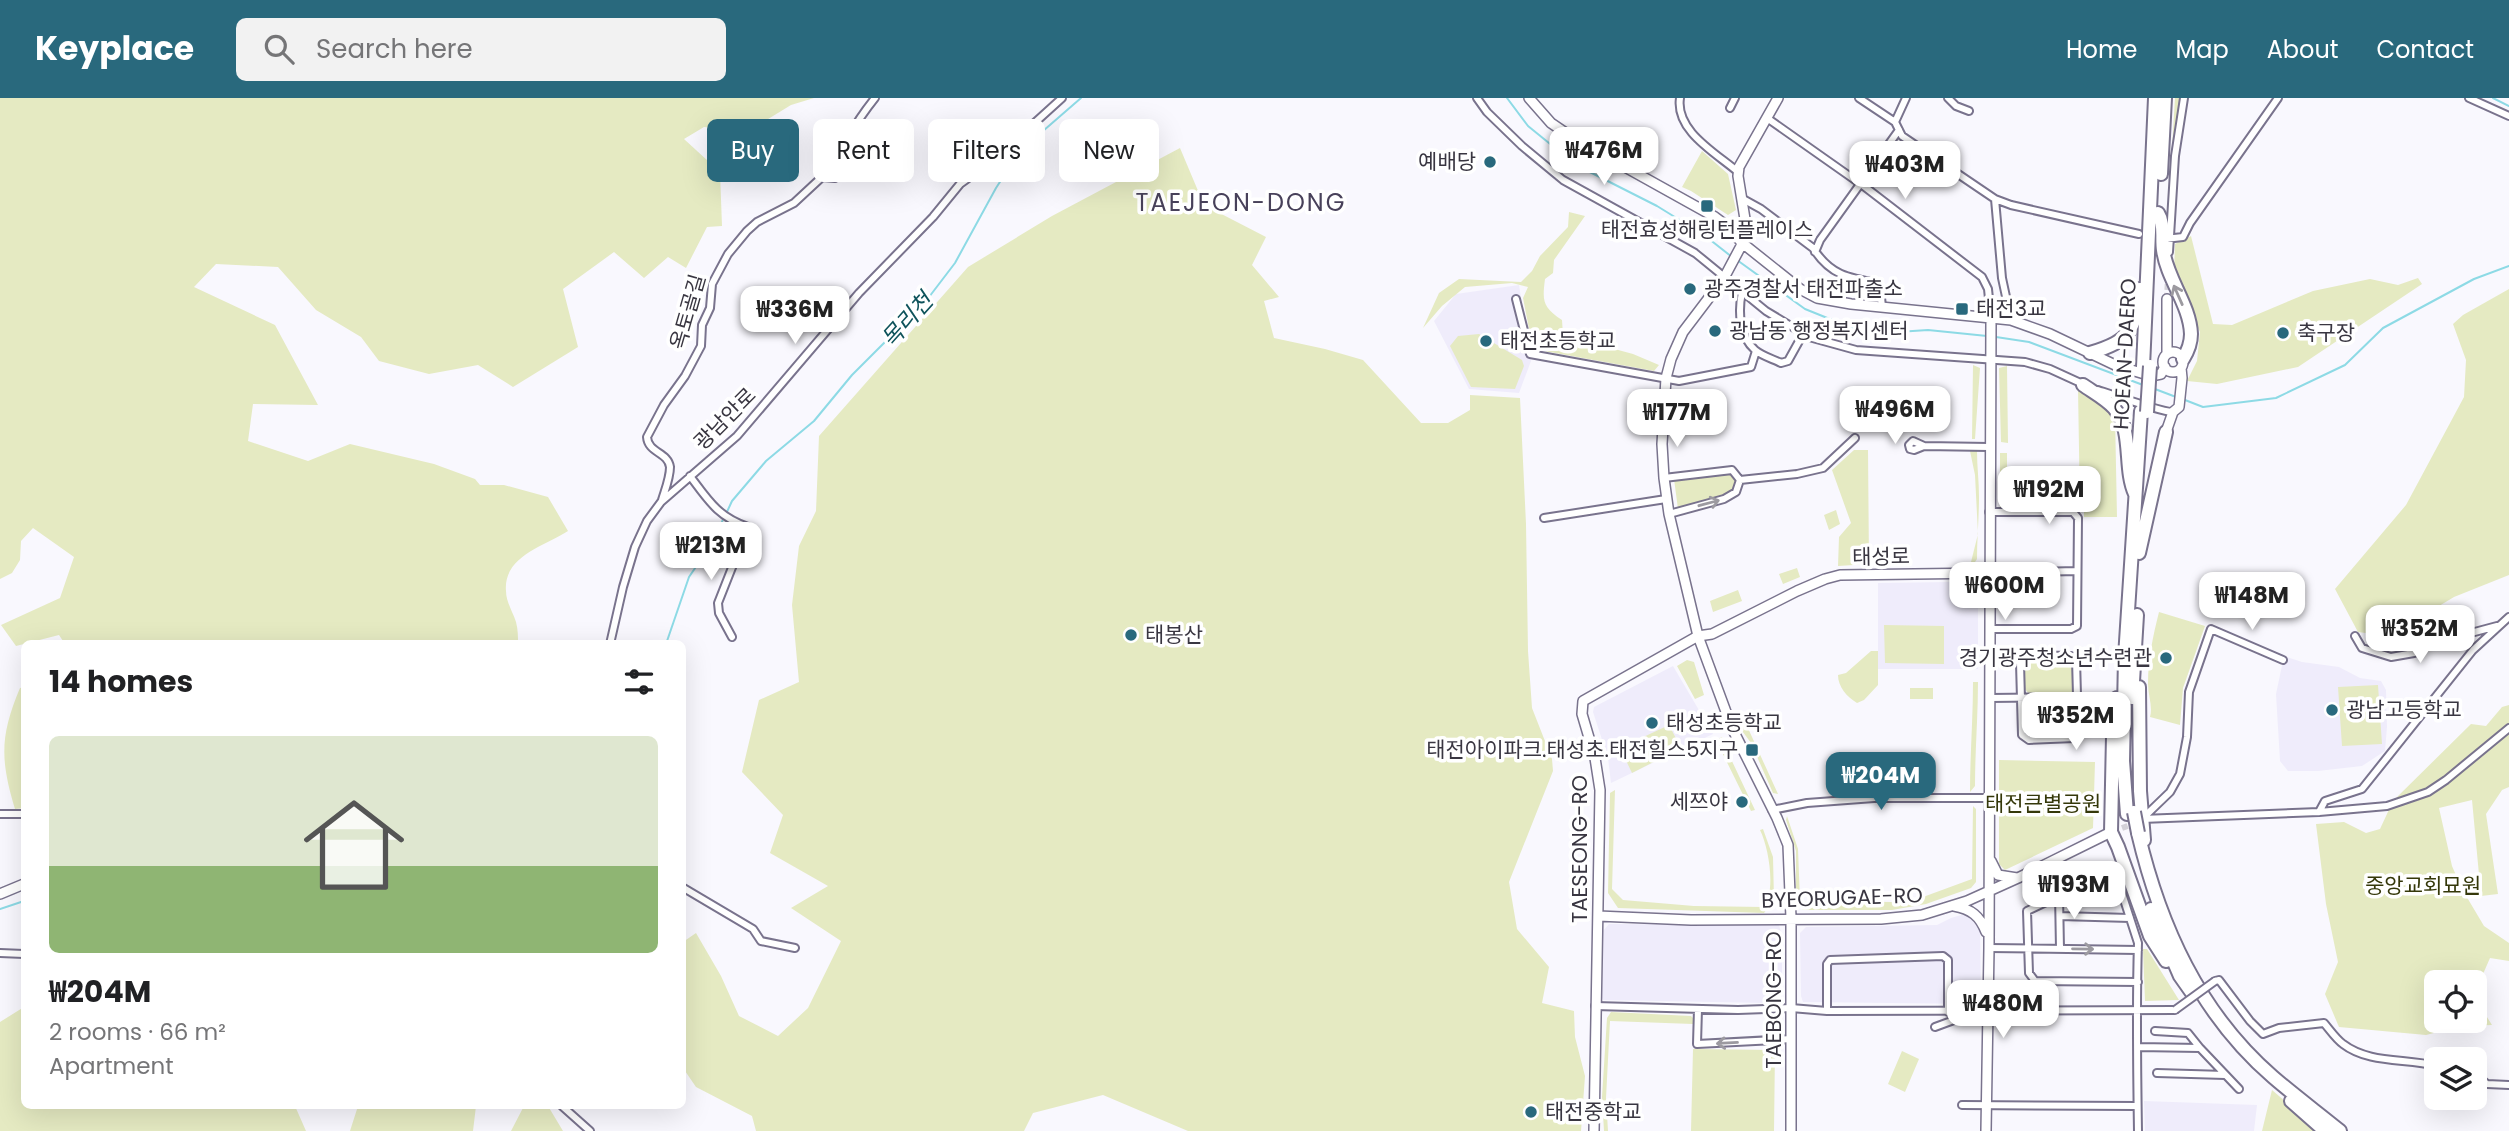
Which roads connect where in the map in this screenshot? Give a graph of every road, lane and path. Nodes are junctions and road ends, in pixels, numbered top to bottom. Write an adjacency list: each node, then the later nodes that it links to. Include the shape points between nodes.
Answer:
1 (875, 98): 61 (street, 옥토골길, via 850,133 835,178 822,177 794,203 747,230 722,264 712,284 702,346 647,437 650,447 670,468)
2 (1062, 98): 56 (street, 광남안로, via 960,184 816,341 737,436)
3 (1477, 98): 34 (street, via 1522,146 1563,180)
4 (1529, 98): 31 (street, via 1561,130 1705,211 1731,229)
5 (1680, 98): 24 (street, via 1679,108 1688,128)
6 (1735, 98): 17 (street)
7 (1778, 98): 20 (street)
8 (1859, 98): 21 (street)
9 (1906, 98): 21 (street)
10 (1948, 98): 18 (street)
11 (2155, 98): 28 (highway, HOEAN-DAERO)
12 (2165, 98): 23 (highway, HOEAN-DAERO)
13 (2172, 98): 23 (highway)
14 (2184, 98): 30 (street)
15 (2278, 98): 30 (street, via 2183,237)
16 (2469, 98): 19 (street)
17 (1730, 108)
18 (1969, 111)
19 (2509, 117)
20 (1767, 118): 24 (street); 25 (street)
21 (1895, 122): 22 (street)
22 (1899, 130): 25 (street); 27 (street)
23 (2162, 156): 28 (highway, HOEAN-DAERO)
24 (1738, 172): 26 (street)
25 (1860, 184): 32 (street); 39 (street, via 1982,277 1988,289)
26 (1741, 198): 31 (street, via 1745,219); 32 (street)
27 (1995, 199): 29 (street); 40 (street)
28 (2154, 217): 43 (highway, via 2147,226 2135,320 2119,343); 46 (highway, one-way to 28, via 2189,349 2189,323 2163,250 2162,220); 51 (highway, HOEAN-DAERO, bridge)
29 (2138, 234)
30 (2167, 239): 33 (street)
31 (1741, 244): 34 (street, TAEBONG-RO); 38 (street, via 1810,295)
32 (1815, 252): 38 (street, via 1841,276 1878,283)
33 (2169, 252)
34 (1726, 275): 35 (street); 48 (street, TAEBONG-RO, via 1683,332)
35 (1742, 292): 41 (street); 42 (street, via 1739,315)
36 (1516, 299): 48 (street, via 1530,354)
37 (2167, 299): 44 (street)
38 (1882, 307): 39 (street)
39 (1990, 320): 40 (street); 45 (street)
40 (2011, 320): 43 (street)
41 (1803, 334): 42 (street, via 1788,361 1781,363); 45 (street, via 1856,350)
42 (1756, 351): 48 (street, via 1751,367 1678,381)
43 (2090, 353): 47 (street, via 2151,376 2161,374)
44 (2167, 354): 46 (street, via 2177,353); 47 (street)
45 (1990, 356): 49 (street, via 2038,365); 55 (street)
46 (2182, 364): 47 (street, via 2172,372); 50 (street)
47 (2165, 367)
48 (1666, 378): 57 (street, TAEBONG-RO)
49 (2083, 385): 50 (street, via 2165,412); 59 (highway, via 2120,416 2129,481)
50 (2176, 409): 52 (street)
51 (2144, 412): 59 (highway, HOEAN-DAERO); 65 (highway, HOEAN-DAERO)
52 (2166, 432): 65 (highway)
53 (1855, 439): 58 (street, via 1823,468)
54 (1924, 446): 55 (street)
55 (1989, 447): 62 (street)
56 (690, 476): 61 (street, 광남안로); 73 (street, via 710,503 731,521 748,527 718,603)
57 (1664, 478): 58 (street, via 1732,470); 60 (street, TAEBONG-RO)
58 (1740, 480): 63 (street, one-way to 58, via 1724,499 1736,492)
59 (2136, 497): 75 (highway, HOEAN-DAERO)
60 (1666, 499): 63 (street, TAEBONG-RO); 64 (street)
61 (661, 502): 74 (street, 광남안로, via 635,547)
62 (1989, 512): 66 (street, via 2075,513); 67 (street)
63 (1669, 514): 71 (street, TAEBONG-RO)
64 (1544, 518)
65 (2139, 553): 75 (highway, HOEAN-DAERO)
66 (2077, 571): 67 (street, 태성로); 70 (street, via 2078,622 2074,628)
67 (1989, 573): 70 (street); 71 (street, 태성로, via 1840,575 1797,590 1712,634)
68 (2509, 617): 69 (street)
69 (2499, 625): 72 (street, via 2391,657 2362,648); 83 (street, via 2473,650 2362,789 2325,801)
70 (1991, 629): 77 (street)
71 (1698, 636): 82 (street, TAEBONG-RO, via 1732,728); 95 (street, TAESEONG-RO, via 1583,701 1582,714 1600,779)
72 (2355, 636)
73 (732, 637)
74 (611, 640)
75 (2131, 657): 86 (highway, HOEAN-DAERO); 86 (highway, via 2113,736)
76 (2283, 660): 86 (street, via 2211,629 2189,692 2180,774 2170,792)
77 (1990, 698): 78 (street); 81 (street)
78 (2020, 698): 79 (street); 79 (street, via 2020,731 2029,740 2075,738); 79 (street, via 2020,663 2026,655 2074,656)
79 (2078, 698)
80 (2509, 728): 83 (street, via 2428,792 2386,806)
81 (1988, 798): 82 (street, via 1874,798); 87 (street)
82 (1772, 810): 97 (street, TAEBONG-RO, via 1788,845)
83 (2319, 812): 86 (street)
84 (0, 814): 85 (street)
85 (21, 814)
86 (2130, 824): 88 (street, BYEORUGAE-RO); 106 (highway, HOEAN-DAERO); 106 (highway, via 2118,847 2150,936 2168,964)
87 (1988, 853): 88 (street, via 1998,874); 91 (street)
88 (2018, 878): 91 (street, BYEORUGAE-RO)
89 (21, 885): 92 (street)
90 (686, 889): 100 (street, via 753,929 761,941)
91 (1989, 891): 94 (street, BYEORUGAE-RO); 99 (street)
92 (0, 894)
93 (2059, 894): 96 (street); 98 (street, via 2113,874); 102 (street, via 2027,911)
94 (1954, 906): 97 (street, BYEORUGAE-RO, via 1896,918); 99 (street, via 1980,918)
95 (1598, 916): 97 (street, BYEORUGAE-RO); 108 (street, TAESEONG-RO)
96 (2060, 916): 98 (street); 101 (street)
97 (1791, 918): 109 (street, TAEBONG-RO)
98 (2130, 918): 103 (street)
99 (1989, 944): 102 (street); 112 (street)
100 (796, 948)
101 (2060, 948): 102 (street); 103 (street, one-way to 103)
102 (2029, 949): 107 (street, via 2029,974 2035,981)
103 (2138, 950): 107 (street)
104 (0, 953): 105 (street)
105 (21, 954)
106 (2186, 978): 136 (highway, HOEAN-DAERO, via 2236,1050); 137 (highway, HOEAN-DAERO, via 2271,1076)
107 (2138, 982): 115 (street)
108 (1595, 1006): 110 (street); 132 (street, TAESEONG-RO)
109 (1791, 1007): 110 (street); 111 (street); 118 (street, TAEBONG-RO)
110 (1698, 1009): 118 (street, one-way to 110, via 1698,1044)
111 (1827, 1011): 113 (street); 113 (street, via 1830,960 1943,957 1948,960)
112 (1989, 1011): 114 (street); 115 (street); 128 (street)
113 (1948, 1012): 114 (street)
114 (1962, 1012): 116 (street)
115 (2138, 1012): 119 (street); 121 (street, bridge, via 2175,1010 2219,980 2263,1034 2324,1023 2343,1045 2370,1056)
116 (1935, 1027)
117 (2155, 1031): 120 (street, via 2188,1033)
118 (1792, 1039): 133 (street, TAEBONG-RO)
119 (2138, 1047): 120 (street); 129 (street)
120 (2200, 1048): 123 (street)
121 (2424, 1062)
122 (2157, 1073): 123 (street)
123 (2225, 1075): 126 (street)
124 (2487, 1084): 125 (street)
125 (2509, 1086)
126 (2239, 1089)
127 (1962, 1105): 128 (street)
128 (1986, 1105): 129 (street); 134 (street)
129 (2137, 1106): 135 (street)
130 (565, 1109): 131 (street)
131 (590, 1131)
132 (1594, 1131)
133 (1791, 1131)
134 (1986, 1131)
135 (2138, 1131)
136 (2325, 1131)
137 (2340, 1131)

